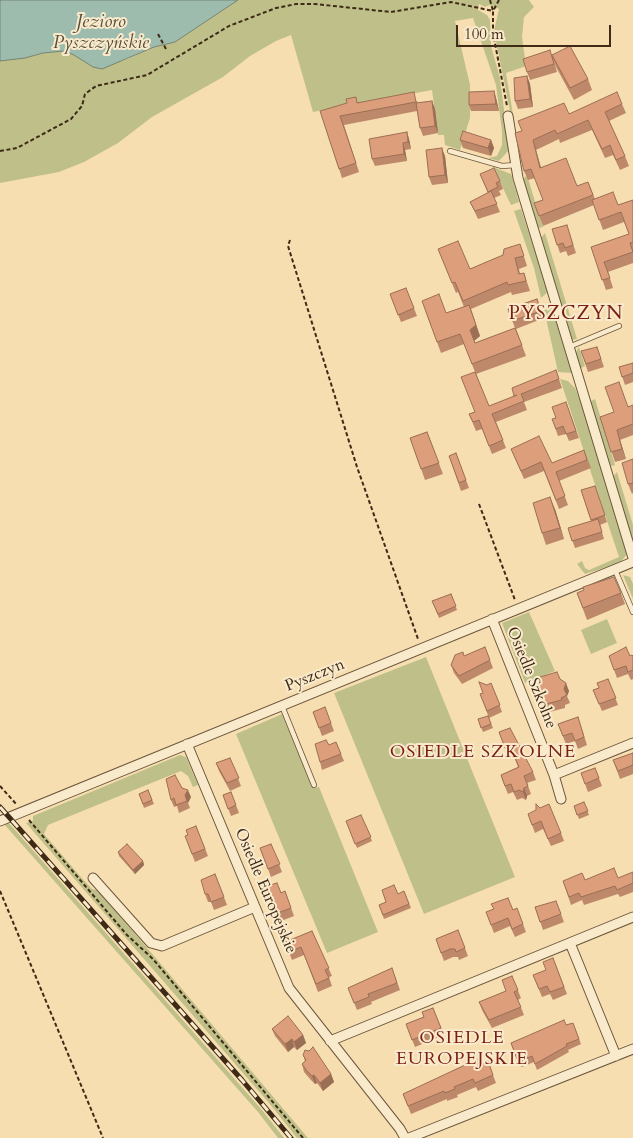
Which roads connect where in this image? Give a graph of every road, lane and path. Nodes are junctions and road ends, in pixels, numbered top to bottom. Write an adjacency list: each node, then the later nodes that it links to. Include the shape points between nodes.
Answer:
1 (490, 0): 4 (path)
2 (499, 0): 4 (path)
3 (454, 1): 4 (path); 8 (path, via 390,12 315,4 276,8 229,26 147,75 96,86 85,94 82,106 71,119 17,148)
4 (493, 11): 7 (path, via 496,54)
5 (158, 34): 6 (path)
6 (166, 49)
7 (508, 116): 10 (street)
8 (0, 151)
9 (450, 151): 10 (lane, via 502,166)
10 (516, 165): 13 (street, via 522,195)
11 (290, 240): 21 (path, via 288,246 357,467)
12 (619, 326): 13 (lane)
13 (569, 347): 15 (street)
14 (479, 504): 18 (path)
15 (633, 558)
16 (633, 562): 17 (street, Pyszczyn)
17 (615, 570): 18 (street, Pyszczyn); 19 (lane)
18 (518, 609): 20 (street, Pyszczyn)
19 (633, 612)
20 (492, 619): 21 (street, Pyszczyn); 25 (street, Osiedle Szkolne)
21 (421, 649): 22 (street, Pyszczyn)
22 (282, 706): 24 (street, Pyszczyn); 26 (lane)
23 (633, 743): 25 (street)
24 (187, 744): 29 (street, Pyszczyn); 33 (street, Osiedle Europejskie)
25 (554, 775): 28 (street, Osiedle Szkolne)
26 (314, 785)
27 (0, 786): 29 (path, via 18,806)
28 (562, 799)
29 (27, 810): 30 (street, Pyszczyn); 40 (path, via 30,822 51,848 127,935 153,959)
30 (4, 819)
31 (93, 878): 33 (street, via 151,943 162,946)
32 (0, 890): 39 (path)
33 (255, 907): 36 (street, Osiedle Europejskie, via 289,988)
34 (633, 917): 35 (street)
35 (570, 943): 36 (street); 38 (street)
36 (330, 1041): 41 (street, Osiedle Europejskie)
37 (633, 1049): 38 (street)
38 (616, 1056): 42 (street)
39 (103, 1138)
40 (303, 1138)
41 (405, 1138)
42 (409, 1138)

